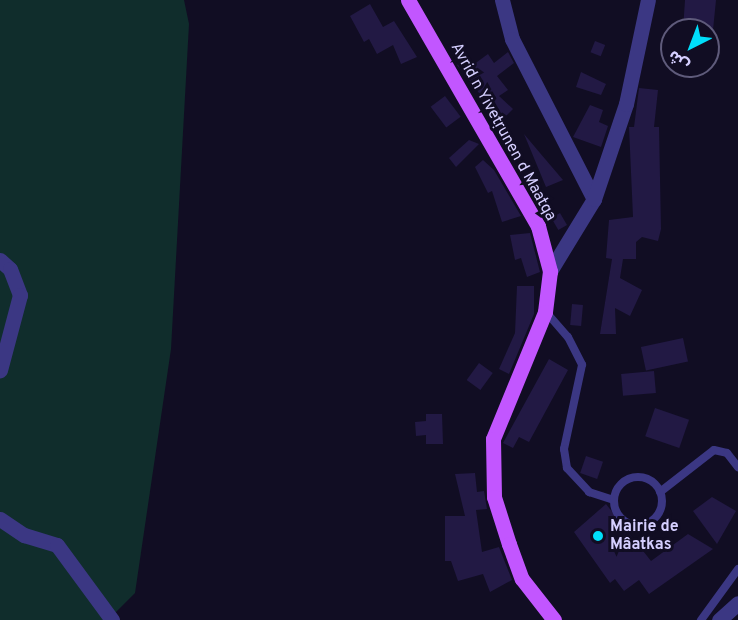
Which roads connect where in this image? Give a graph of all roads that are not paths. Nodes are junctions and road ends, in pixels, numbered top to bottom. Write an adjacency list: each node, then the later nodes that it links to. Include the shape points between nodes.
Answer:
1 (408, 0): 6 (main road, Avrid n Yivetṛunen d Maatqa, via 538,226)
2 (502, 0): 4 (street, via 512,39)
3 (648, 0): 4 (street, via 626,104)
4 (594, 199): 6 (street)
5 (0, 260): 8 (street, via 10,269 20,295)
6 (550, 271): 7 (main road, Avrid n Yivetṛunen d Maatqa)
7 (545, 312): 11 (lane, via 568,337 582,365 564,449 567,468 589,492); 16 (main road, Avrid n Yivetṛunen d Maatqa, via 493,439 494,496 522,579)
8 (0, 370)
9 (738, 467): 10 (lane, via 727,453 714,450)
10 (660, 492): 11 (lane, via 650,480 635,477 621,483); 11 (lane, via 661,508 644,525 621,518)
11 (614, 500)
12 (0, 519): 15 (street, via 57,545)
13 (738, 569): 17 (lane)
14 (738, 603): 18 (street)
15 (112, 620)
16 (554, 620)
17 (701, 620)
18 (719, 620)

